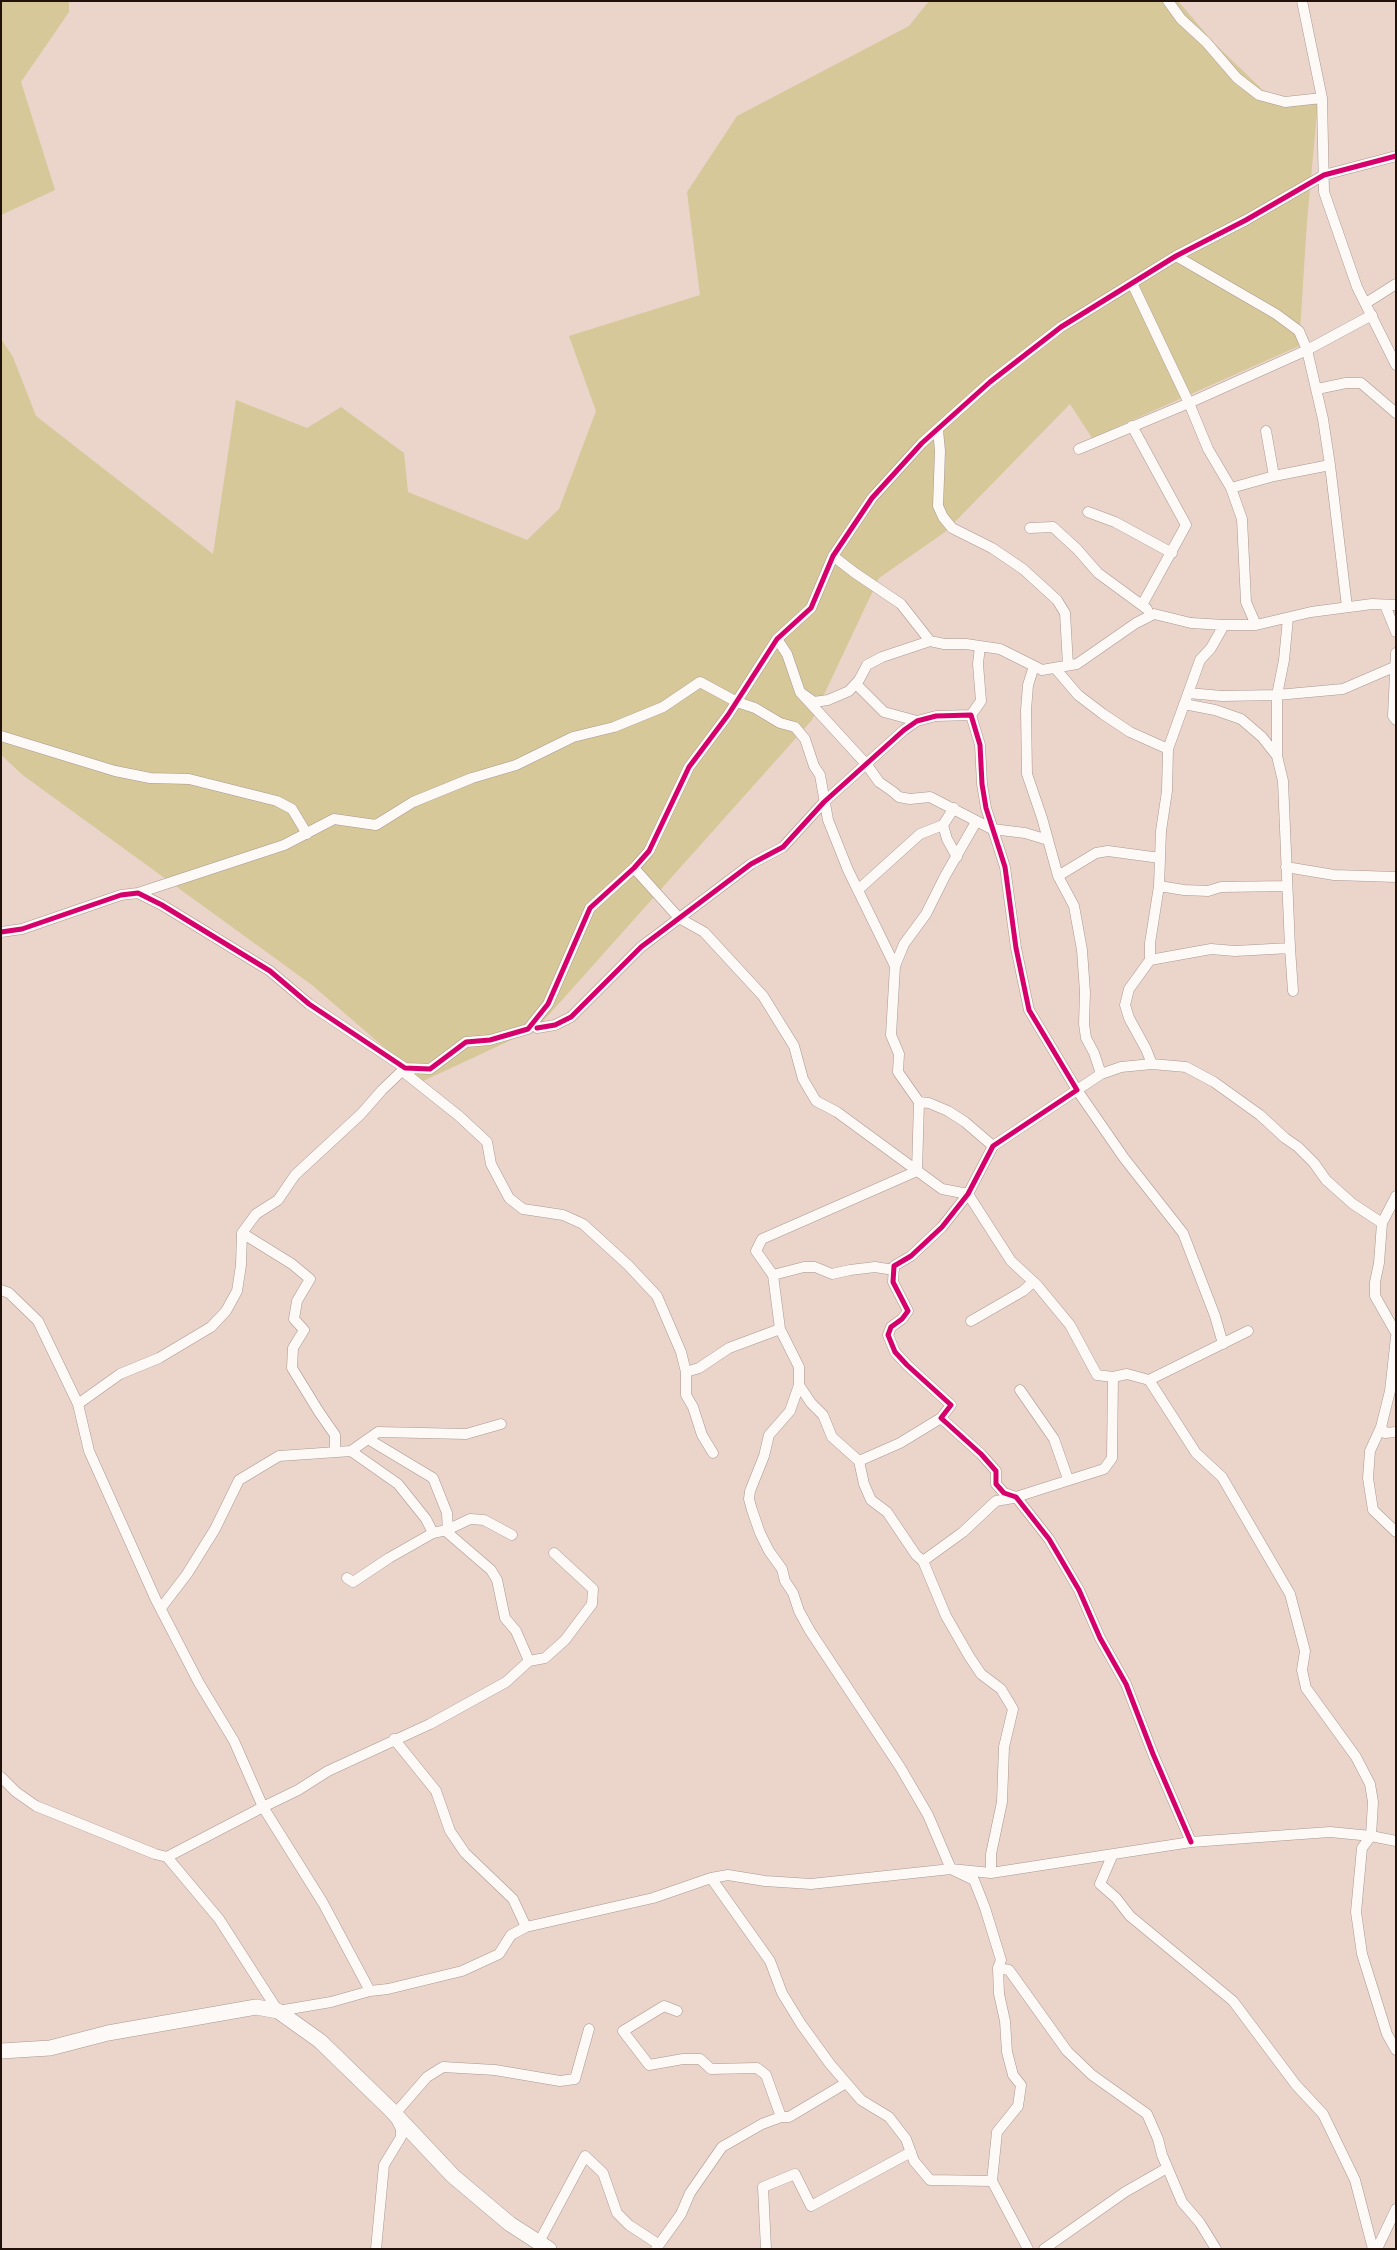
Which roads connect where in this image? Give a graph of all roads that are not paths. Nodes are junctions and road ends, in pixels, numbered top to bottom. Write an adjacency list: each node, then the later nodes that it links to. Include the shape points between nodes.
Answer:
1 (1168, 1): 3 (street, via 1237,78 1259,95 1285,102)
2 (1302, 1): 3 (street)
3 (1322, 98): 5 (street)
4 (1396, 156): 5 (street)
5 (1324, 175): 6 (street); 9 (street, via 1324,192 1357,287)
6 (1176, 256): 7 (street); 11 (street, via 1276,314 1299,331)
7 (1132, 283): 14 (street); 17 (street, via 1061,327 990,382)
8 (1396, 284): 9 (street)
9 (1366, 303): 10 (street)
10 (1372, 315): 11 (street); 12 (street)
11 (1307, 350): 13 (street); 14 (street)
12 (1396, 365)
13 (1317, 388): 15 (street, via 1346,382 1361,383); 20 (street)
14 (1189, 403): 16 (street); 22 (street, via 1208,448)
15 (1396, 413)
16 (1132, 426): 19 (street); 25 (street, via 1186,525)
17 (938, 430): 26 (street, via 872,498); 40 (street, via 938,506 943,517 952,528 992,548 1023,569 1057,600 1065,612)
18 (1266, 431): 21 (street)
19 (1079, 449)
20 (1330, 465): 21 (street); 30 (street)
21 (1274, 476): 22 (street)
22 (1231, 488): 34 (street, via 1242,519 1246,602)
23 (1088, 512): 25 (street, via 1115,522)
24 (1030, 528): 27 (street, via 1053,527 1098,573)
25 (1172, 553): 27 (street)
26 (833, 556): 36 (street, via 811,608); 37 (street, via 901,604)
27 (1142, 605): 31 (street)
28 (1385, 605): 29 (street); 30 (street); 35 (street)
29 (1396, 605)
30 (1346, 607): 32 (street)
31 (1154, 614): 33 (street, via 1191,624); 40 (street, via 1077,664)
32 (1288, 618): 34 (street); 47 (street)
33 (1224, 625): 34 (street); 46 (street, via 1200,660)
34 (1256, 625)
35 (1396, 632)
36 (777, 639): 45 (street, via 787,654); 48 (street)
37 (930, 640): 38 (street); 44 (street, via 882,656 867,665)
38 (980, 646): 41 (street, via 1000,649); 50 (street, via 981,701)
39 (1396, 653): 42 (street)
40 (1068, 665): 43 (street)
41 (1034, 666): 43 (street, via 1042,670); 63 (street, via 1028,685 1026,710 1027,774)
42 (1394, 667): 47 (street, via 1342,689); 51 (street, via 1393,716)
43 (1055, 668): 54 (street, via 1078,696 1103,714 1130,732)
44 (856, 684): 45 (street, via 849,691 828,700 814,702); 52 (street, via 884,712)
45 (800, 692): 56 (street)
46 (1188, 693): 47 (street, via 1222,696); 49 (street)
47 (1278, 694): 55 (street)
48 (737, 702): 57 (street, via 795,727 805,739 820,775); 62 (street, via 700,682 663,707 614,727 573,737 516,765 472,778 414,802 376,825 334,819); 67 (street, via 689,767 649,851)
49 (1184, 704): 54 (street); 55 (street, via 1241,719)
50 (971, 715): 52 (street, via 936,716); 61 (street, via 980,745 982,784)
51 (1396, 720)
52 (917, 721): 56 (street)
53 (1, 736): 62 (street, via 115,772 150,778 188,779 277,801 292,809)
54 (1168, 749): 65 (street)
55 (1277, 756): 66 (street, via 1283,782)
56 (867, 765): 57 (street); 58 (street, via 879,782 899,796 910,799 930,796)
57 (824, 802): 72 (street, via 848,870); 74 (street, via 783,847 751,864)
58 (954, 808): 59 (street); 60 (street)
59 (976, 822): 61 (street); 64 (street)
60 (942, 825): 64 (street); 72 (street, via 920,834)
61 (992, 829): 63 (street, via 1025,832); 84 (street, via 1005,867 1016,948 1029,1010)
62 (307, 834): 73 (street, via 247,858)
63 (1048, 840): 68 (street)
64 (957, 857): 78 (street)
65 (1160, 858): 68 (street, via 1108,850 1096,853); 70 (street)
66 (1286, 867): 69 (street, via 1334,875); 71 (street)
67 (634, 868): 74 (street); 82 (street, via 590,908 548,1004 528,1029 490,1040 466,1042 430,1069)
68 (1058, 876): 83 (street, via 1074,906 1082,950 1086,1038)
69 (1396, 877)
70 (1159, 886): 71 (street, via 1208,891 1221,887); 77 (street)
71 (1287, 886): 76 (street)
72 (859, 889): 78 (street)
73 (138, 893): 75 (street, via 121,895 22,929); 82 (street, via 270,971 309,1004)
74 (679, 918): 80 (street, via 641,947 571,1017 555,1025); 87 (street, via 704,932 763,996 794,1046 803,1079 816,1101 837,1112)
75 (1, 932)
76 (1290, 948): 77 (street, via 1211,949); 79 (street)
77 (1150, 960): 81 (street, via 1129,989 1125,1006)
78 (894, 966): 85 (street, via 891,1035 899,1054 898,1072)
79 (1293, 992)
80 (538, 1028)
81 (1152, 1064): 83 (street, via 1121,1067); 90 (street, via 1186,1067 1214,1082 1298,1147 1326,1180 1353,1204)
82 (405, 1068): 91 (street, via 295,1175 278,1200 256,1214); 101 (street, via 405,1073 487,1142 491,1164 509,1198 523,1208 563,1215 583,1224 657,1296)
83 (1101, 1074): 84 (street)
84 (1077, 1090): 86 (street); 100 (street, via 1124,1158 1183,1233)
85 (919, 1102): 86 (street, via 948,1111); 87 (street)
86 (992, 1146): 88 (street)
87 (917, 1172): 88 (street, via 942,1189); 93 (street, via 762,1239 756,1251)
88 (968, 1194): 92 (street, via 942,1227 911,1256 894,1266); 94 (street, via 1011,1261)
89 (1396, 1196): 90 (street)
90 (1382, 1223): 99 (street, via 1375,1296)
91 (242, 1233): 106 (street, via 237,1291 226,1311 211,1327 159,1358 120,1374); 113 (street, via 310,1279 297,1302 294,1320 304,1330 293,1348 292,1368 335,1435)
92 (894, 1270): 93 (street, via 875,1267 832,1274 816,1267 804,1267); 107 (street, via 894,1282 908,1311 891,1327 888,1335 895,1352 951,1405)
93 (773, 1275): 97 (street)
94 (1033, 1282): 96 (street); 102 (street, via 1070,1325 1097,1375)
95 (1, 1290): 106 (street, via 9,1293 38,1321)
96 (971, 1321)
97 (780, 1329): 101 (street, via 729,1348 699,1368); 104 (street, via 799,1366)
98 (1248, 1331): 100 (street)
99 (1396, 1335): 109 (street, via 1390,1391)
100 (1223, 1344): 103 (street)
101 (686, 1372): 114 (street, via 686,1395)
102 (1113, 1377): 103 (street, via 1127,1374); 116 (street, via 1112,1458 1104,1468)
103 (1150, 1380): 130 (street, via 1196,1453 1222,1477 1290,1594 1305,1651 1302,1670 1306,1688 1356,1757 1370,1784 1373,1802)
104 (799, 1384): 115 (street, via 823,1415 832,1437); 135 (street, via 790,1411 769,1435 750,1491 752,1510 760,1533 782,1568 785,1581 810,1631 900,1767 928,1815)
105 (1020, 1390): 116 (street, via 1054,1440)
106 (78, 1404): 125 (street, via 89,1450)
107 (941, 1418): 115 (street, via 900,1443); 117 (street, via 981,1454 996,1472 996,1484 1004,1493)
108 (501, 1424): 111 (street, via 466,1434 378,1432)
109 (1381, 1427): 110 (street, via 1385,1433); 119 (street, via 1370,1451 1369,1491 1374,1510)
110 (1396, 1432)
111 (368, 1439): 112 (street); 118 (street, via 433,1478 447,1513)
112 (351, 1451): 113 (street); 120 (street, via 398,1484)
113 (335, 1452): 125 (street, via 279,1456 239,1480 216,1530)
114 (713, 1453)
115 (859, 1461): 123 (street, via 871,1500 887,1512)
116 (1068, 1479): 117 (street)
117 (1016, 1497): 123 (street, via 996,1501 963,1532); 132 (street, via 1050,1539 1079,1590 1100,1638 1126,1684)
118 (447, 1530): 120 (street); 121 (street, via 470,1519 484,1520); 126 (street, via 491,1570 497,1580 505,1618 516,1631)
119 (1396, 1532)
120 (433, 1533): 124 (street, via 353,1582)
121 (512, 1535)
122 (554, 1553): 126 (street, via 593,1589 592,1604 559,1646 545,1658)
123 (923, 1561): 136 (street, via 946,1616 968,1656 981,1674 1001,1689 1013,1709 1004,1747 1002,1802 990,1854)
124 (347, 1578)
125 (161, 1608): 129 (street, via 199,1683 234,1741)
126 (529, 1661): 127 (street, via 506,1682 430,1724)
127 (394, 1739): 129 (street, via 328,1770 298,1790); 138 (street, via 436,1791 450,1831 465,1853 513,1898)
128 (1, 1777): 134 (street, via 36,1806)
129 (263, 1807): 134 (street); 140 (street, via 323,1903)
130 (1371, 1836): 131 (street); 132 (street, via 1330,1832); 145 (street, via 1362,1848 1356,1912 1362,1954)
131 (1396, 1841)
132 (1191, 1842): 133 (street)
133 (1112, 1856): 136 (street); 162 (street, via 1100,1884 1130,1916 1234,2001 1296,2085 1323,2114 1355,2180)
134 (167, 1857): 141 (street, via 219,1919)
135 (951, 1869): 136 (street); 137 (street, via 811,1884 728,1875); 139 (street, via 974,1880 1001,1960)
136 (991, 1874)
137 (711, 1878): 138 (street, via 653,1898); 148 (street, via 770,1961 782,1993 801,2024)
138 (526, 1927): 140 (street, via 511,1934 499,1954 462,1971)
139 (998, 1968): 152 (street, via 1009,1970 1067,2051 1092,2076 1147,2114); 153 (street, via 1007,2052 1013,2074 1021,2085 1018,2106 997,2132)
140 (370, 1991): 141 (street, via 331,2002)
141 (278, 2010): 147 (street, via 256,2006 108,2033 50,2048); 149 (street, via 320,2041)
142 (677, 2012): 150 (street, via 664,2006 623,2031 649,2065 700,2059 711,2069 757,2068 766,2075)
143 (1396, 2026): 145 (street)
144 (589, 2029): 149 (street, via 575,2079 560,2081 495,2070 443,2067 427,2077)
145 (1386, 2032): 146 (street)
146 (1396, 2050)
147 (1, 2051)
148 (846, 2083): 150 (street, via 789,2117); 151 (street, via 861,2100 889,2117)
149 (394, 2115): 155 (street, via 453,2176 510,2224); 157 (street, via 401,2137 384,2164)
150 (781, 2117): 156 (street, via 722,2147)
151 (912, 2152): 153 (street, via 914,2161 930,2180); 158 (street, via 811,2206 794,2174 763,2187)
152 (1167, 2168): 160 (street, via 1125,2192); 161 (street, via 1182,2202)
153 (992, 2181): 159 (street)
154 (1396, 2209): 162 (street)
155 (544, 2245): 156 (street, via 585,2156 603,2173 617,2213)
156 (657, 2246)
157 (376, 2249)
158 (766, 2249)
159 (1028, 2249)
160 (1044, 2249)
161 (1216, 2249)
162 (1375, 2249)

